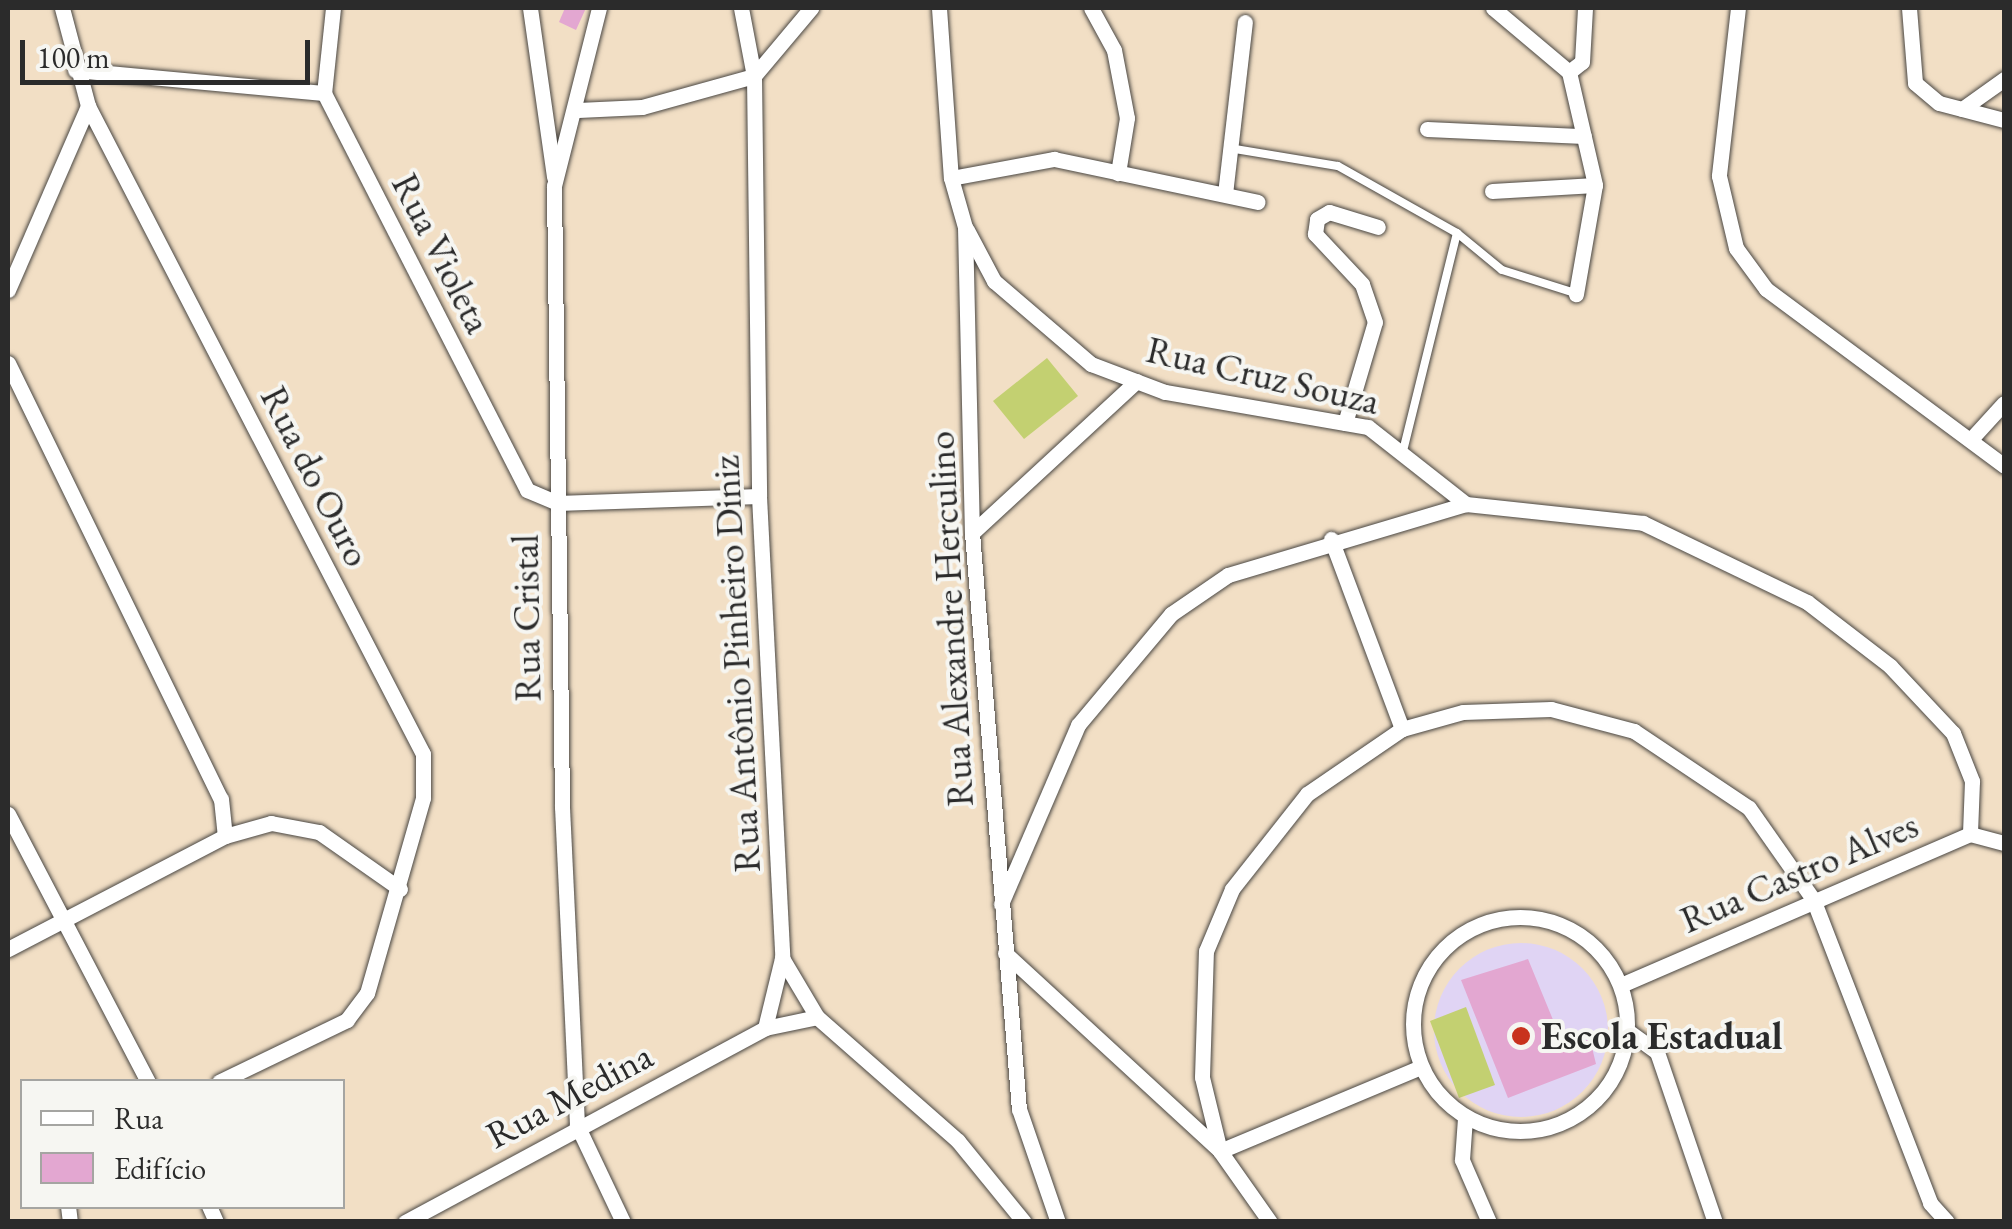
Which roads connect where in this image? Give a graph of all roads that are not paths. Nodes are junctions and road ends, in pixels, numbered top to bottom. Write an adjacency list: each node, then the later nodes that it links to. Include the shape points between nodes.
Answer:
1 (62, 8): 14 (street, Rua do Ouro)
2 (333, 8): 18 (street)
3 (530, 8): 29 (street)
4 (599, 8): 21 (street, Rua Cristal)
5 (741, 8): 16 (street, Rua Antônio Pinheiro Diniz)
6 (811, 8): 16 (street)
7 (938, 8): 27 (street, Rua Alexandre Herculino)
8 (1091, 8): 26 (street, via 1114,50 1126,118)
9 (1493, 8): 15 (street)
10 (1585, 8): 15 (street, via 1582,62)
11 (1738, 8): 42 (street, via 1719,176 1736,248 1766,289)
12 (1909, 8): 20 (street, via 1915,83)
13 (1245, 22): 25 (street)
14 (76, 70): 18 (street); 19 (street, Rua do Ouro)
15 (1569, 72): 24 (street)
16 (754, 76): 21 (street, via 642,107); 45 (street, Rua Antônio Pinheiro Diniz)
17 (2004, 79): 20 (street)
18 (324, 92): 46 (street, Rua Violeta, via 527,490)
19 (88, 106): 36 (street); 55 (street, Rua do Ouro, via 423,754 424,798)
20 (1962, 109): 22 (street)
21 (578, 110): 29 (street, Rua Cristal)
22 (2004, 120)
23 (1427, 129): 24 (street)
24 (1584, 136): 28 (street)
25 (1234, 150): 31 (street); 35 (lane, via 1338,166)
26 (1118, 173): 27 (street, via 1054,159); 31 (street)
27 (950, 178): 33 (street, Rua Alexandre Herculino)
28 (1595, 185): 30 (street); 37 (street)
29 (554, 186): 46 (street, Rua Cristal)
30 (1492, 191)
31 (1225, 194): 32 (street)
32 (1258, 202)
33 (965, 227): 39 (street, Rua Cruz Souza, via 994,282 1047,330 1090,364); 48 (street, Rua Alexandre Herculino)
34 (1378, 227): 41 (street, via 1329,212 1317,220 1315,234 1362,284 1376,322)
35 (1456, 233): 37 (lane, via 1502,270); 43 (lane)
36 (8, 290)
37 (1576, 294)
38 (8, 363): 53 (street, via 222,799)
39 (1137, 381): 41 (street, Rua Cruz Souza); 48 (street)
40 (2004, 404): 42 (street)
41 (1345, 422): 43 (street, Rua Cruz Souza)
42 (1972, 438): 44 (street)
43 (1404, 447): 47 (street, Rua Cruz Souza)
44 (2004, 466)
45 (759, 496): 46 (street); 61 (street, Rua Antônio Pinheiro Diniz)
46 (556, 503): 70 (street, Rua Cristal)
47 (1466, 504): 49 (street); 52 (street, via 1642,523 1807,602 1890,666 1953,733 1972,782)
48 (972, 534): 57 (street, Rua Alexandre Herculino)
49 (1332, 538): 50 (street); 57 (street, via 1228,575 1171,614 1078,725)
50 (1402, 729): 56 (street, via 1463,712 1551,709 1634,731 1749,808); 71 (street, via 1307,794 1232,889 1206,951 1200,1016)
51 (8, 814): 58 (street)
52 (1970, 834): 54 (street, Rua Castro Alves); 56 (street, Rua Castro Alves)
53 (225, 836): 55 (street, via 271,823 320,832); 58 (street)
54 (2004, 843)
55 (400, 889): 68 (street, Rua do Ouro, via 367,993 348,1020)
56 (1813, 899): 62 (street, Rua Castro Alves); 79 (street, via 1930,1203)
57 (1001, 904): 60 (street, Rua Alexandre Herculino)
58 (65, 918): 59 (street); 67 (street)
59 (8, 949)
60 (1005, 953): 71 (street); 75 (street, Rua Alexandre Herculino, via 1019,1110)
61 (782, 958): 63 (street, Rua Antônio Pinheiro Diniz); 64 (street)
62 (1621, 986): 65 (street); 66 (street, via 1594,947 1556,922 1526,916 1480,925 1424,976 1413,1036)
63 (816, 1018): 64 (street, Rua Medina); 74 (street, Rua Antônio Pinheiro Diniz, via 958,1141)
64 (765, 1028): 70 (street, Rua Medina)
65 (1628, 1031): 69 (street, via 1620,1067 1570,1120 1536,1132); 78 (street, via 1657,1052)
66 (1421, 1067): 69 (street); 71 (street)
67 (146, 1079)
68 (225, 1079)
69 (1466, 1118): 77 (street, via 1462,1160)
70 (577, 1125): 72 (street, Rua Medina); 73 (street, Rua Cristal)
71 (1220, 1151): 76 (street)
72 (406, 1222)
73 (623, 1222)
74 (1024, 1222)
75 (1058, 1222)
76 (1270, 1222)
77 (1489, 1222)
78 (1715, 1222)
79 (1947, 1222)

